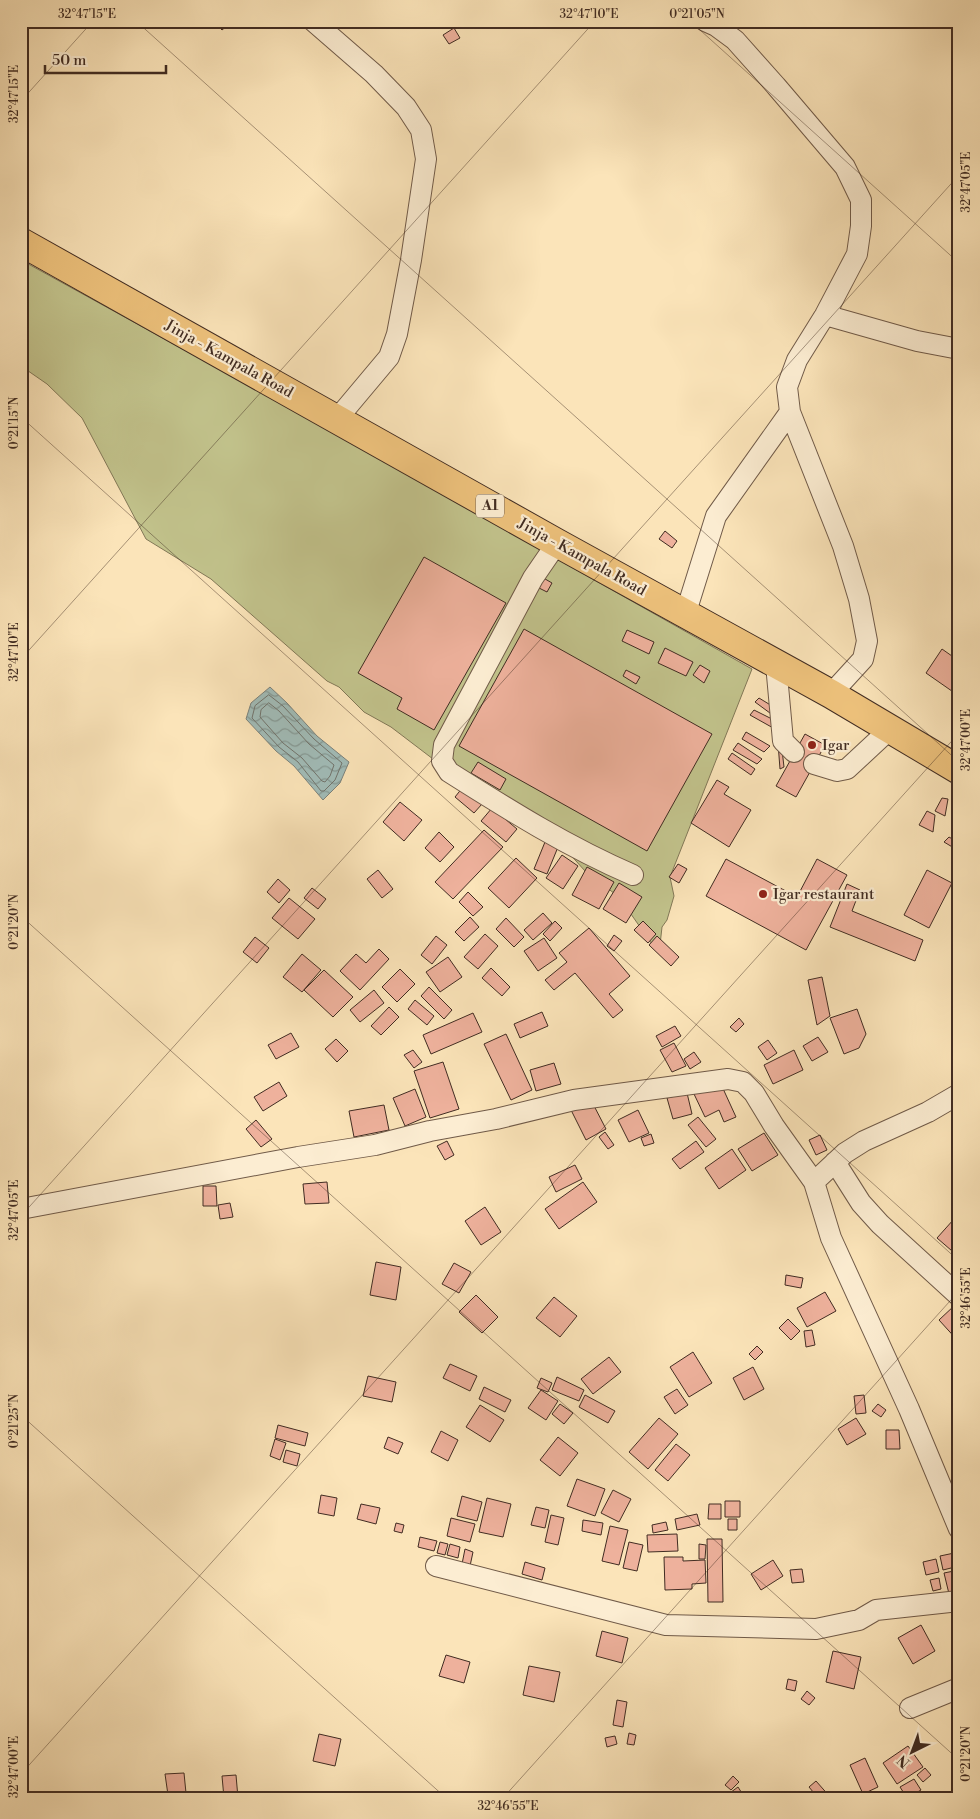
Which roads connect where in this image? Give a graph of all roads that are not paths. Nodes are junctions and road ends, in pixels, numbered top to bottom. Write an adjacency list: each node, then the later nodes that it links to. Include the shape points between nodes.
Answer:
1 (313, 21): 7 (street, via 374,74 406,108 421,130 426,159 397,334 388,357)
2 (705, 21): 4 (street, via 735,40 776,86 845,167 861,200 858,254)
3 (21, 242): 7 (highway, Jinja - Kampala Road / A1)
4 (825, 315): 5 (street); 6 (street, via 797,360 787,387)
5 (959, 349)
6 (790, 412): 9 (street, via 716,516); 11 (street, via 843,546 860,599 868,641 863,659)
7 (337, 419): 8 (highway, Jinja - Kampala Road / A1)
8 (556, 543): 9 (highway, Jinja - Kampala Road / A1); 16 (street, via 533,578 444,745 442,761 449,772 518,816)
9 (685, 615): 10 (highway, Jinja - Kampala Road / A1)
10 (776, 664): 11 (highway, Jinja - Kampala Road / A1); 13 (street, via 783,741)
11 (831, 694): 12 (highway, Jinja - Kampala Road / A1)
12 (889, 730): 14 (street, via 847,769 837,771); 15 (highway, Jinja - Kampala Road / A1)
13 (794, 752)
14 (814, 764)
15 (959, 770)
16 (633, 875)
17 (959, 1094): 18 (street, via 864,1141)
18 (836, 1162): 19 (street); 21 (street, via 861,1203 880,1224)
19 (814, 1182): 20 (street, via 754,1093 743,1082 728,1079 574,1100 375,1145); 22 (street, via 831,1238 909,1409)
20 (21, 1209)
21 (959, 1296)
22 (959, 1529)
23 (436, 1566): 24 (street, via 666,1625 816,1629 859,1620 876,1610)
24 (959, 1601)
25 (959, 1688): 26 (street)
26 (910, 1708)

